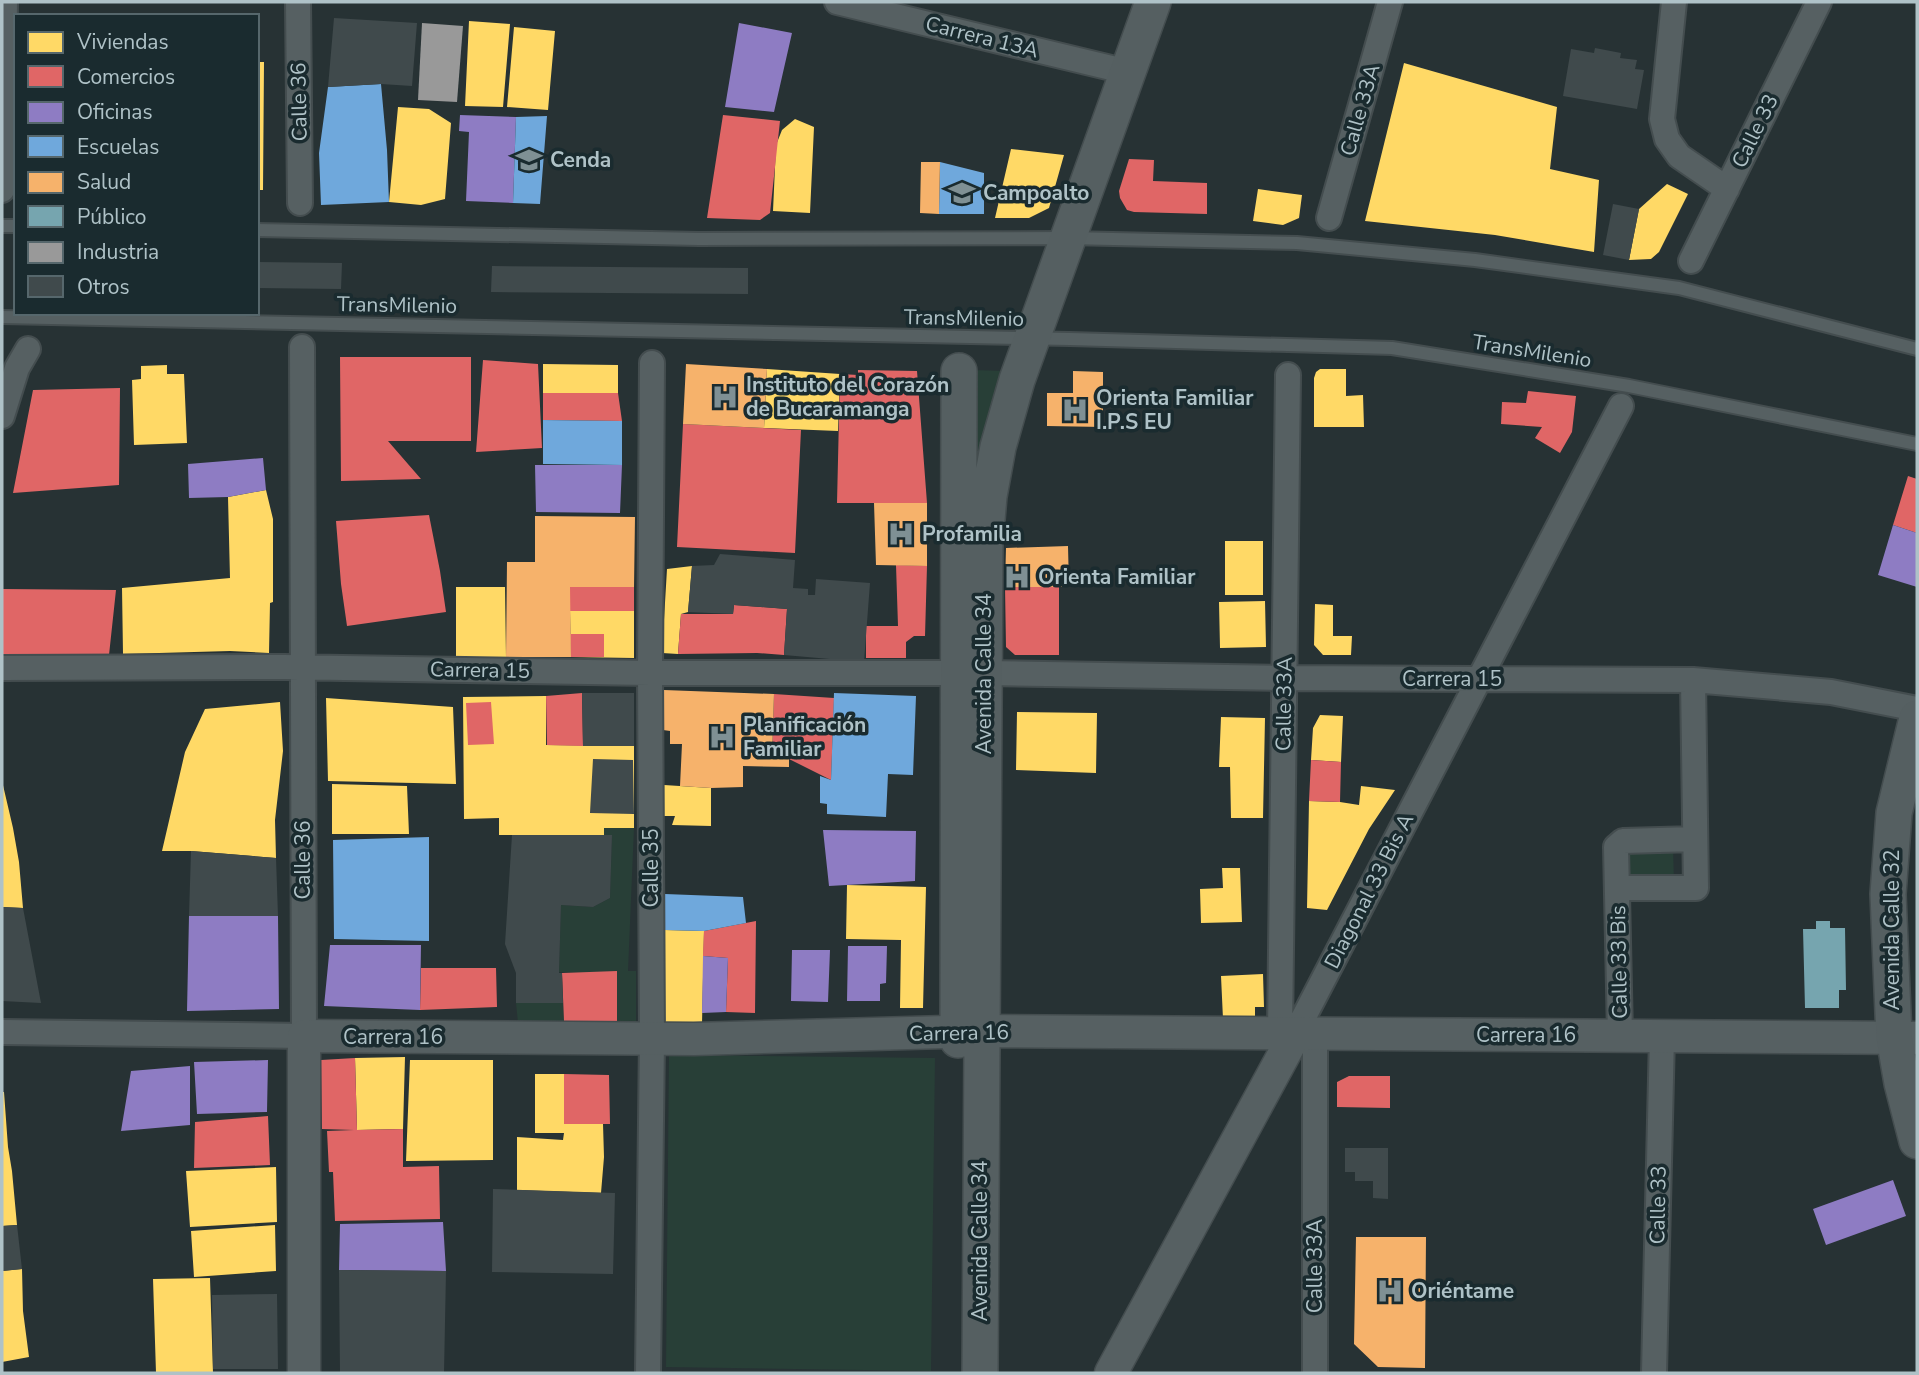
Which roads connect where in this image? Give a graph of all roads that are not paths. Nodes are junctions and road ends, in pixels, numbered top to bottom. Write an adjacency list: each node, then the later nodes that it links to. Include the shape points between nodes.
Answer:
1 (5, 2): 10 (street)
2 (298, 2): 11 (street, Calle 36)
3 (837, 2): 8 (street, Carrera 13A)
4 (1153, 2): 8 (main road, Avenida Calle 34)
5 (1390, 2): 12 (street, Calle 33A)
6 (1674, 2): 9 (street, via 1662,119 1667,139 1679,156)
7 (1819, 2): 9 (street, Calle 33)
8 (1128, 72): 14 (main road, Avenida Calle 34)
9 (1727, 189): 15 (street, Calle 33)
10 (2, 190)
11 (300, 203)
12 (1329, 218)
13 (259, 230): 14 (lane, via 699,239)
14 (1068, 238): 17 (main road, Avenida Calle 34); 20 (lane, via 1297,243 1475,260 1679,288)
15 (1691, 261)
16 (2, 317): 17 (lane, TransMilenio)
17 (1032, 339): 26 (lane, TransMilenio, via 1392,348 1629,386); 30 (main road, Avenida Calle 34, via 998,447 989,496)
18 (302, 347): 28 (street, Calle 36)
19 (28, 349): 25 (street)
20 (1917, 349)
21 (652, 363): 29 (street, Calle 35)
22 (959, 371): 30 (main road, Avenida Calle 34)
23 (1288, 375): 31 (street, Calle 33A)
24 (1621, 406): 32 (street, Diagonal 33 Bis A)
25 (2, 416)
26 (1917, 444)
27 (2, 668): 28 (street, Carrera 15)
28 (303, 668): 29 (street, Carrera 15); 42 (street, Calle 36)
29 (650, 673): 30 (street, Carrera 15); 44 (street, Calle 35)
30 (971, 673): 31 (street, Carrera 15); 39 (main road, Avenida Calle 34)
31 (1284, 678): 32 (street, Carrera 15); 40 (street, Calle 33A)
32 (1479, 680): 33 (street, Carrera 15); 40 (street, Diagonal 33 Bis A)
33 (1693, 680): 34 (street, Carrera 15, via 1831,692); 36 (street)
34 (1917, 709)
35 (1917, 718): 45 (main road, Avenida Calle 32, via 1894,813 1888,894)
36 (1695, 839): 37 (street, Calle 33 Bis, via 1618,844); 37 (street, via 1696,888)
37 (1617, 888): 41 (street, Calle 33 Bis)
38 (2, 1032): 42 (street, Carrera 16)
39 (970, 1032): 40 (street, Carrera 16); 44 (street, Carrera 16); 49 (main road, Avenida Calle 34); 50 (main road, Avenida Calle 34)
40 (1297, 1033): 41 (street, Carrera 16); 51 (street, Diagonal 33 Bis A); 52 (street, Calle 33A)
41 (1620, 1035): 43 (street, Carrera 16)
42 (304, 1036): 44 (street, Carrera 16); 47 (street, Calle 36)
43 (1661, 1036): 45 (street, Carrera 16); 53 (street, Calle 33)
44 (652, 1038): 48 (street, Calle 35)
45 (1906, 1038): 46 (main road, Avenida Calle 32, via 1902,1083)
46 (1917, 1141)
47 (304, 1373)
48 (648, 1373)
49 (957, 1373)
50 (980, 1373)
51 (1111, 1373)
52 (1315, 1373)
53 (1654, 1373)

